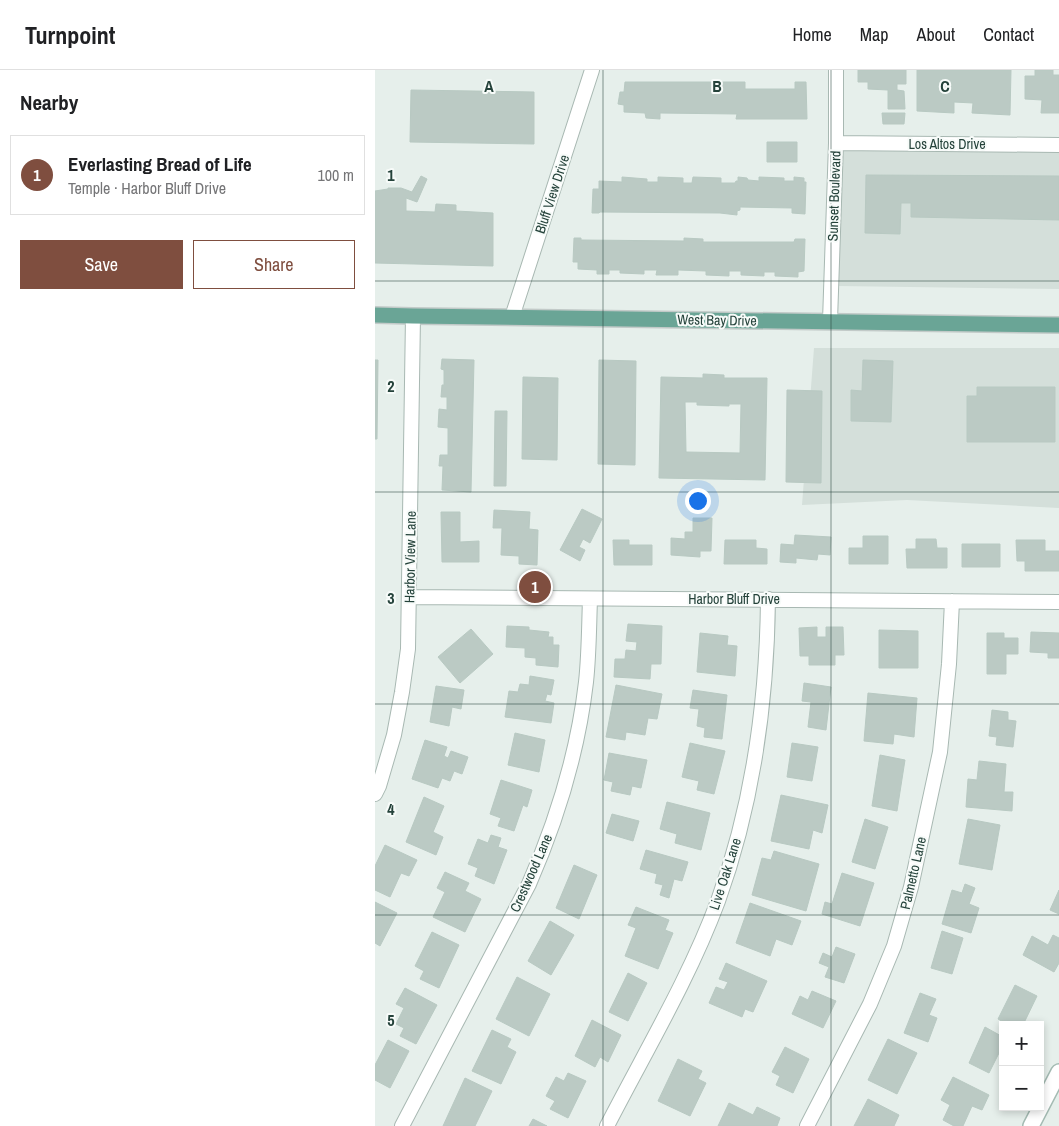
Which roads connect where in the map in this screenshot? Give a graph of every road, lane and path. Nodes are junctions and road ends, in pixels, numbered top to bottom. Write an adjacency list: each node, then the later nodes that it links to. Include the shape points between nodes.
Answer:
1 (592, 70): 7 (street, Bluff View Drive)
2 (836, 70): 3 (street, Sunset Boulevard)
3 (836, 143): 4 (street, Los Altos Drive); 8 (street, Sunset Boulevard)
4 (1059, 145)
5 (375, 314): 6 (main road, West Bay Drive)
6 (413, 316): 7 (main road, West Bay Drive); 10 (street, Harbor View Lane)
7 (512, 318): 8 (main road, West Bay Drive)
8 (831, 321): 9 (main road, West Bay Drive)
9 (1059, 325)
10 (409, 596): 11 (street, Harbor Bluff Drive); 15 (street, Harbor View Lane, via 408,649 402,692 394,735)
11 (591, 599): 12 (street, Harbor Bluff Drive); 17 (street, Crestwood Lane, via 586,682 575,748 544,849 529,884)
12 (768, 599): 13 (street, Harbor Bluff Drive); 18 (street, Live Oak Lane, via 763,708 753,774 738,836 718,901 692,963)
13 (951, 601): 14 (street, Harbor Bluff Drive); 19 (street, Palmetto Lane, via 949,664 940,752 911,887 894,946 870,1004)
14 (1059, 602)
15 (375, 794)
16 (1059, 1072): 20 (street)
17 (402, 1126)
18 (607, 1126)
19 (807, 1126)
20 (1031, 1126)

